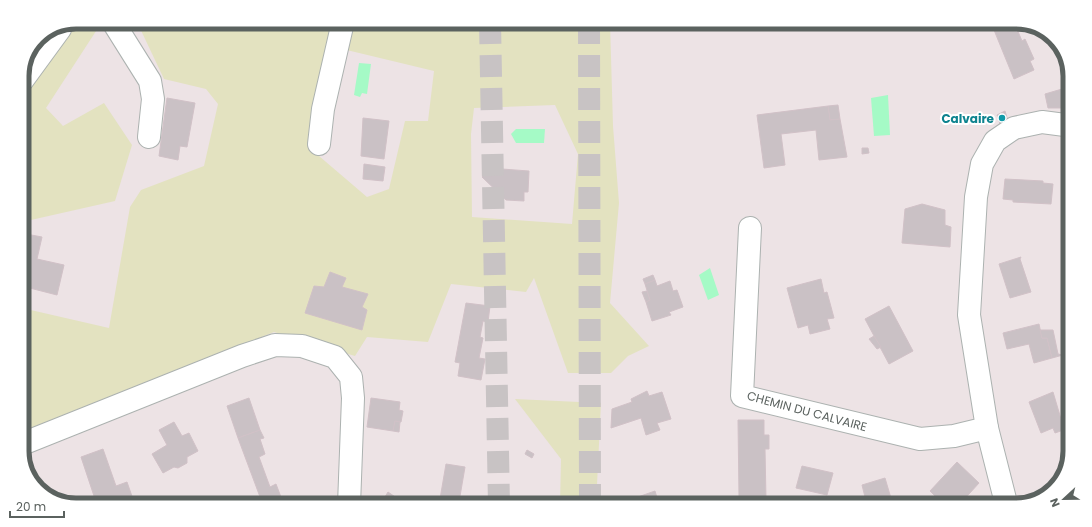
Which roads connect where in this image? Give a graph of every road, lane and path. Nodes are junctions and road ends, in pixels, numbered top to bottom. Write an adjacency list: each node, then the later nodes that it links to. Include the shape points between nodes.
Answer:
1 (117, 29): 6 (street, via 150,81 153,99)
2 (341, 29): 7 (street, via 323,109)
3 (57, 33): 4 (street)
4 (29, 72)
5 (1063, 125): 9 (street, via 1042,122 1014,128 995,142 982,164 976,196 969,315)
6 (149, 137)
7 (319, 144)
8 (750, 228): 9 (street, CHEMIN DU CALVAIRE, via 742,396 920,439 954,436)
9 (988, 428): 12 (street)
10 (29, 441): 11 (street, via 242,356 276,345 302,346 334,357 351,377 353,398)
11 (348, 498)
12 (1005, 498)

